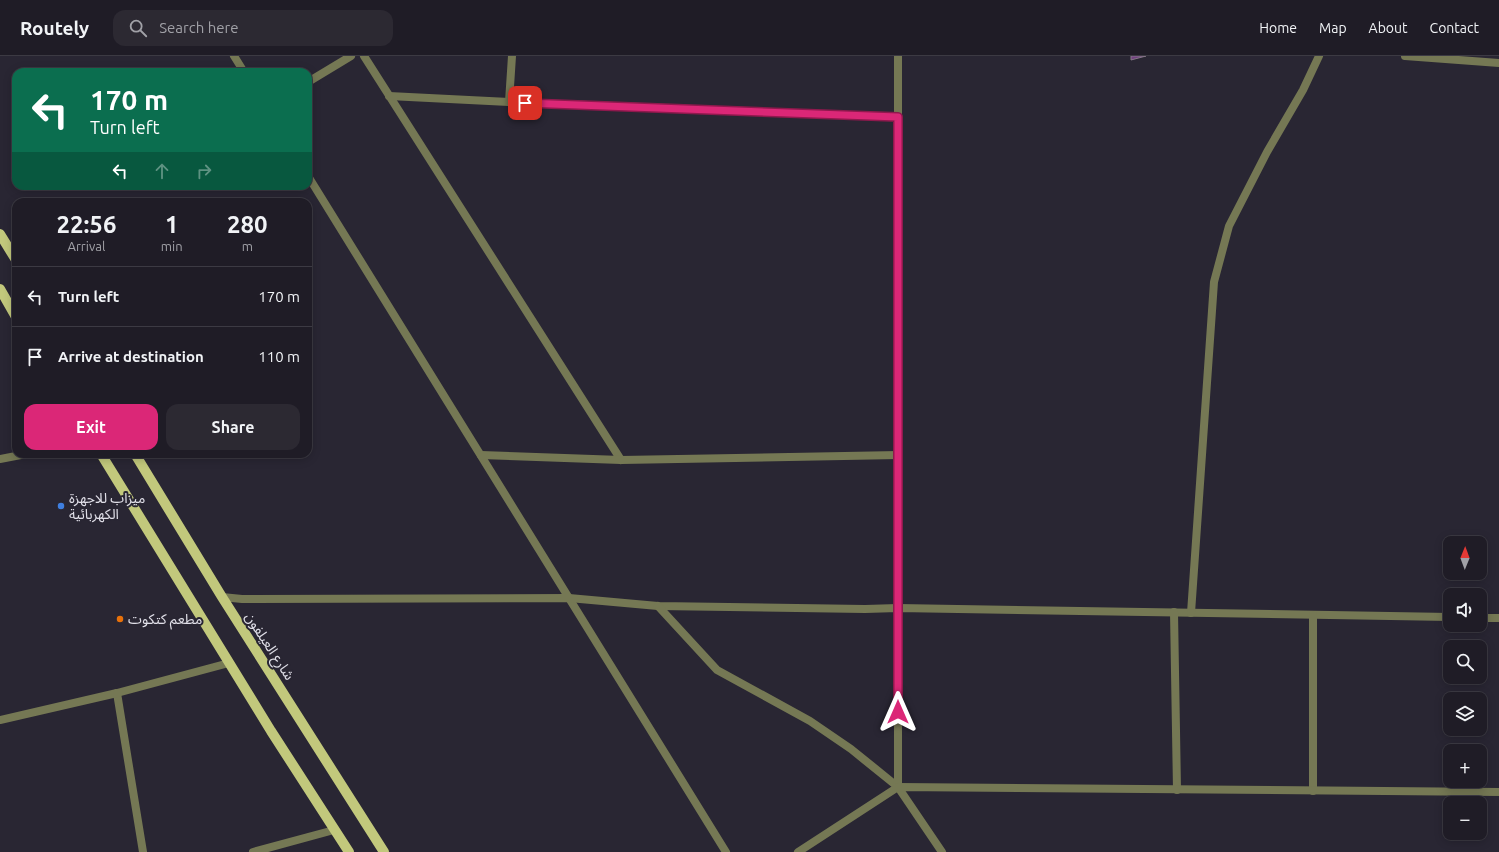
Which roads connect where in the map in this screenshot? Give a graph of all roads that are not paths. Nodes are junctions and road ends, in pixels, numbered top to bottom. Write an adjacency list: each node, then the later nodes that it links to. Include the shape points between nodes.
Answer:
1 (234, 56): 9 (street)
2 (351, 56): 10 (street)
3 (364, 56): 11 (street)
4 (512, 56): 12 (street)
5 (898, 56): 13 (street)
6 (1319, 56): 31 (street, via 1229,226 1214,282)
7 (1405, 56): 8 (street)
8 (1499, 63)
9 (242, 68)
10 (312, 80)
11 (390, 96): 12 (street); 25 (street)
12 (509, 102): 13 (street)
13 (898, 117): 20 (street)
14 (312, 182): 19 (street)
15 (0, 234): 16 (main road)
16 (12, 254)
17 (0, 289): 18 (main road)
18 (12, 311)
19 (481, 455): 25 (street); 27 (street)
20 (898, 455): 25 (street); 29 (street)
21 (12, 457): 24 (street)
22 (103, 458): 36 (main road)
23 (137, 458): 26 (main road, شارع العيلفون)
24 (0, 459)
25 (621, 460)
26 (222, 597): 27 (street); 47 (main road, شارع العيلفون)
27 (569, 598): 28 (street); 48 (street)
28 (658, 606): 29 (street); 39 (street, via 717,670 810,721 851,749)
29 (898, 608): 30 (street); 39 (street)
30 (1174, 612): 31 (street); 40 (street)
31 (1191, 613): 32 (street)
32 (1313, 615): 33 (street); 41 (street)
33 (1443, 617)
34 (1487, 618): 35 (street)
35 (1499, 618)
36 (229, 663): 37 (street); 43 (main road)
37 (117, 693): 38 (street); 44 (street)
38 (0, 720)
39 (898, 787): 40 (street); 49 (street); 50 (street)
40 (1177, 790): 41 (street)
41 (1313, 791): 42 (street)
42 (1499, 792)
43 (334, 830): 45 (street); 46 (main road)
44 (143, 852)
45 (252, 852)
46 (349, 852)
47 (384, 852)
48 (726, 852)
49 (798, 852)
50 (942, 852)

